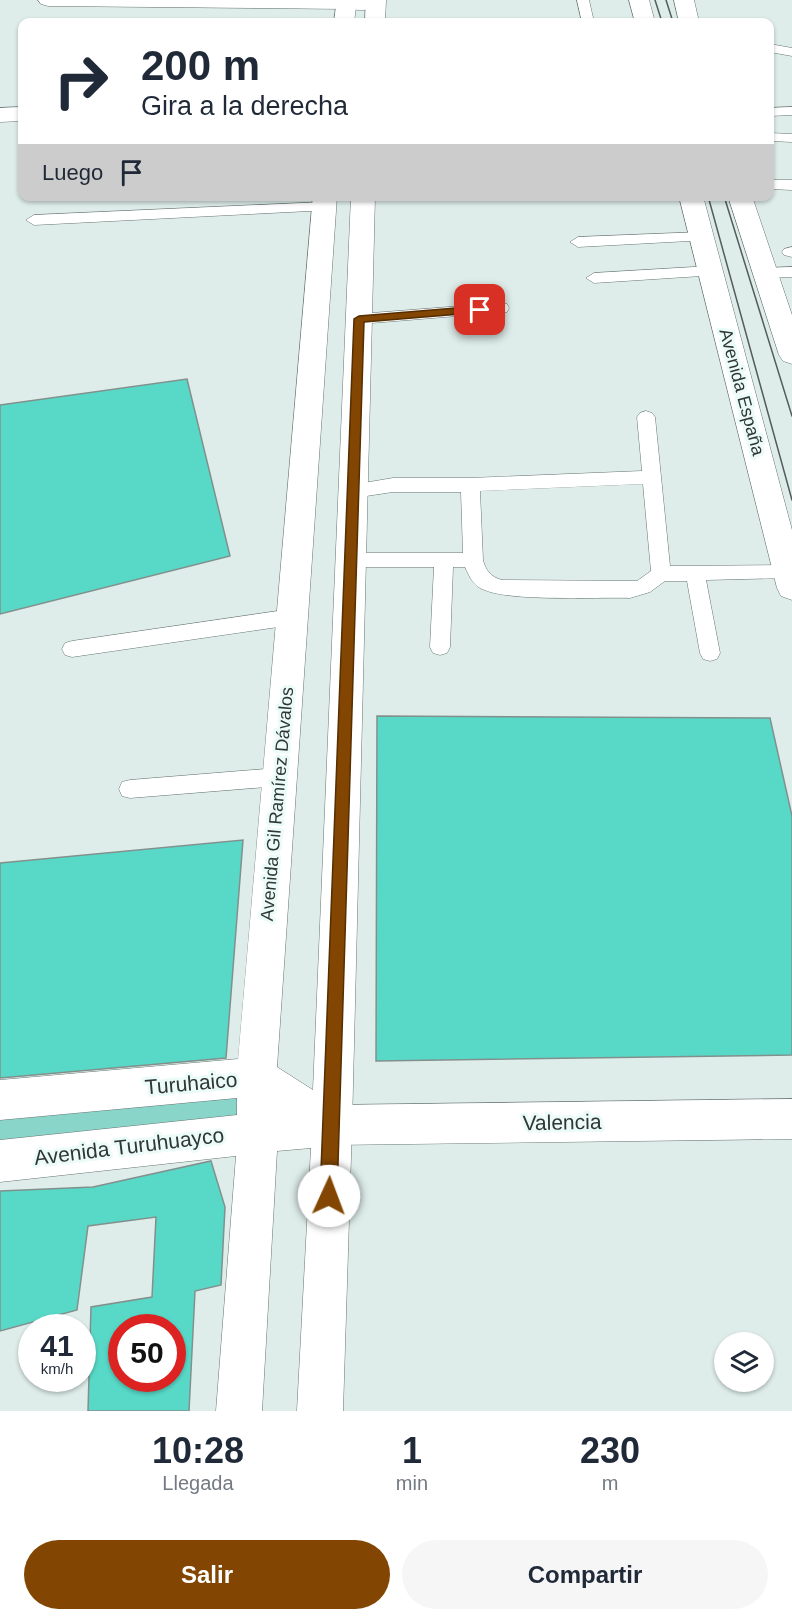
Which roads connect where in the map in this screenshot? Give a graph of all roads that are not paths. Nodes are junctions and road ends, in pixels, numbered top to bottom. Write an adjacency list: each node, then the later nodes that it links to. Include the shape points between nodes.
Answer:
1 (48, 0): 5 (main road)
2 (583, 0): 7 (lane)
3 (639, 0): 8 (main road)
4 (684, 0): 9 (main road)
5 (346, 9): 6 (main road)
6 (376, 9)
7 (587, 18)
8 (644, 18)
9 (688, 18)
10 (774, 49): 11 (lane)
11 (792, 52)
12 (792, 111): 13 (lane)
13 (774, 112)
14 (18, 114): 15 (main road)
15 (0, 115)
16 (774, 137): 17 (lane)
17 (792, 138)
18 (774, 185): 19 (lane)
19 (792, 185)
20 (363, 201): 32 (main road)
21 (692, 201): 25 (main road, Avenida España)
22 (742, 201): 29 (main road)
23 (325, 202): 24 (lane); 45 (main road, Avenida Gil Ramírez Dávalos)
24 (34, 220)
25 (702, 237): 26 (lane); 27 (main road, Avenida España)
26 (578, 242)
27 (711, 271): 30 (lane); 44 (main road, Avenida España)
28 (792, 272): 29 (lane)
29 (765, 273): 33 (main road)
30 (594, 278)
31 (501, 308): 32 (lane)
32 (359, 319): 38 (main road)
33 (786, 321): 34 (main road)
34 (792, 355)
35 (646, 417): 36 (lane)
36 (651, 477): 37 (lane); 43 (lane)
37 (470, 485): 38 (lane, via 393,485); 41 (lane)
38 (353, 491): 40 (main road)
39 (444, 559): 40 (lane); 41 (lane); 46 (lane)
40 (351, 560): 54 (main road)
41 (473, 560): 43 (lane, via 476,573 486,584 502,588 630,590)
42 (695, 573): 43 (lane); 44 (lane); 48 (lane)
43 (661, 574)
44 (790, 580)
45 (292, 616): 47 (lane); 49 (main road, Avenida Gil Ramírez Dávalos)
46 (440, 647)
47 (72, 649)
48 (710, 653)
49 (279, 777): 50 (lane); 51 (main road, Avenida Gil Ramírez Dávalos)
50 (130, 789)
51 (256, 1077): 52 (main road, Turuhaico); 54 (main road, Turuhaico); 55 (main road, Avenida Gil Ramírez Dávalos)
52 (0, 1100)
53 (792, 1119): 54 (main road, Valencia)
54 (332, 1125): 55 (main road); 58 (main road)
55 (258, 1131): 56 (main road, Avenida Turuhuayco); 57 (main road, Avenida Gil Ramírez Dávalos)
56 (0, 1161)
57 (239, 1411)
58 (320, 1411)

